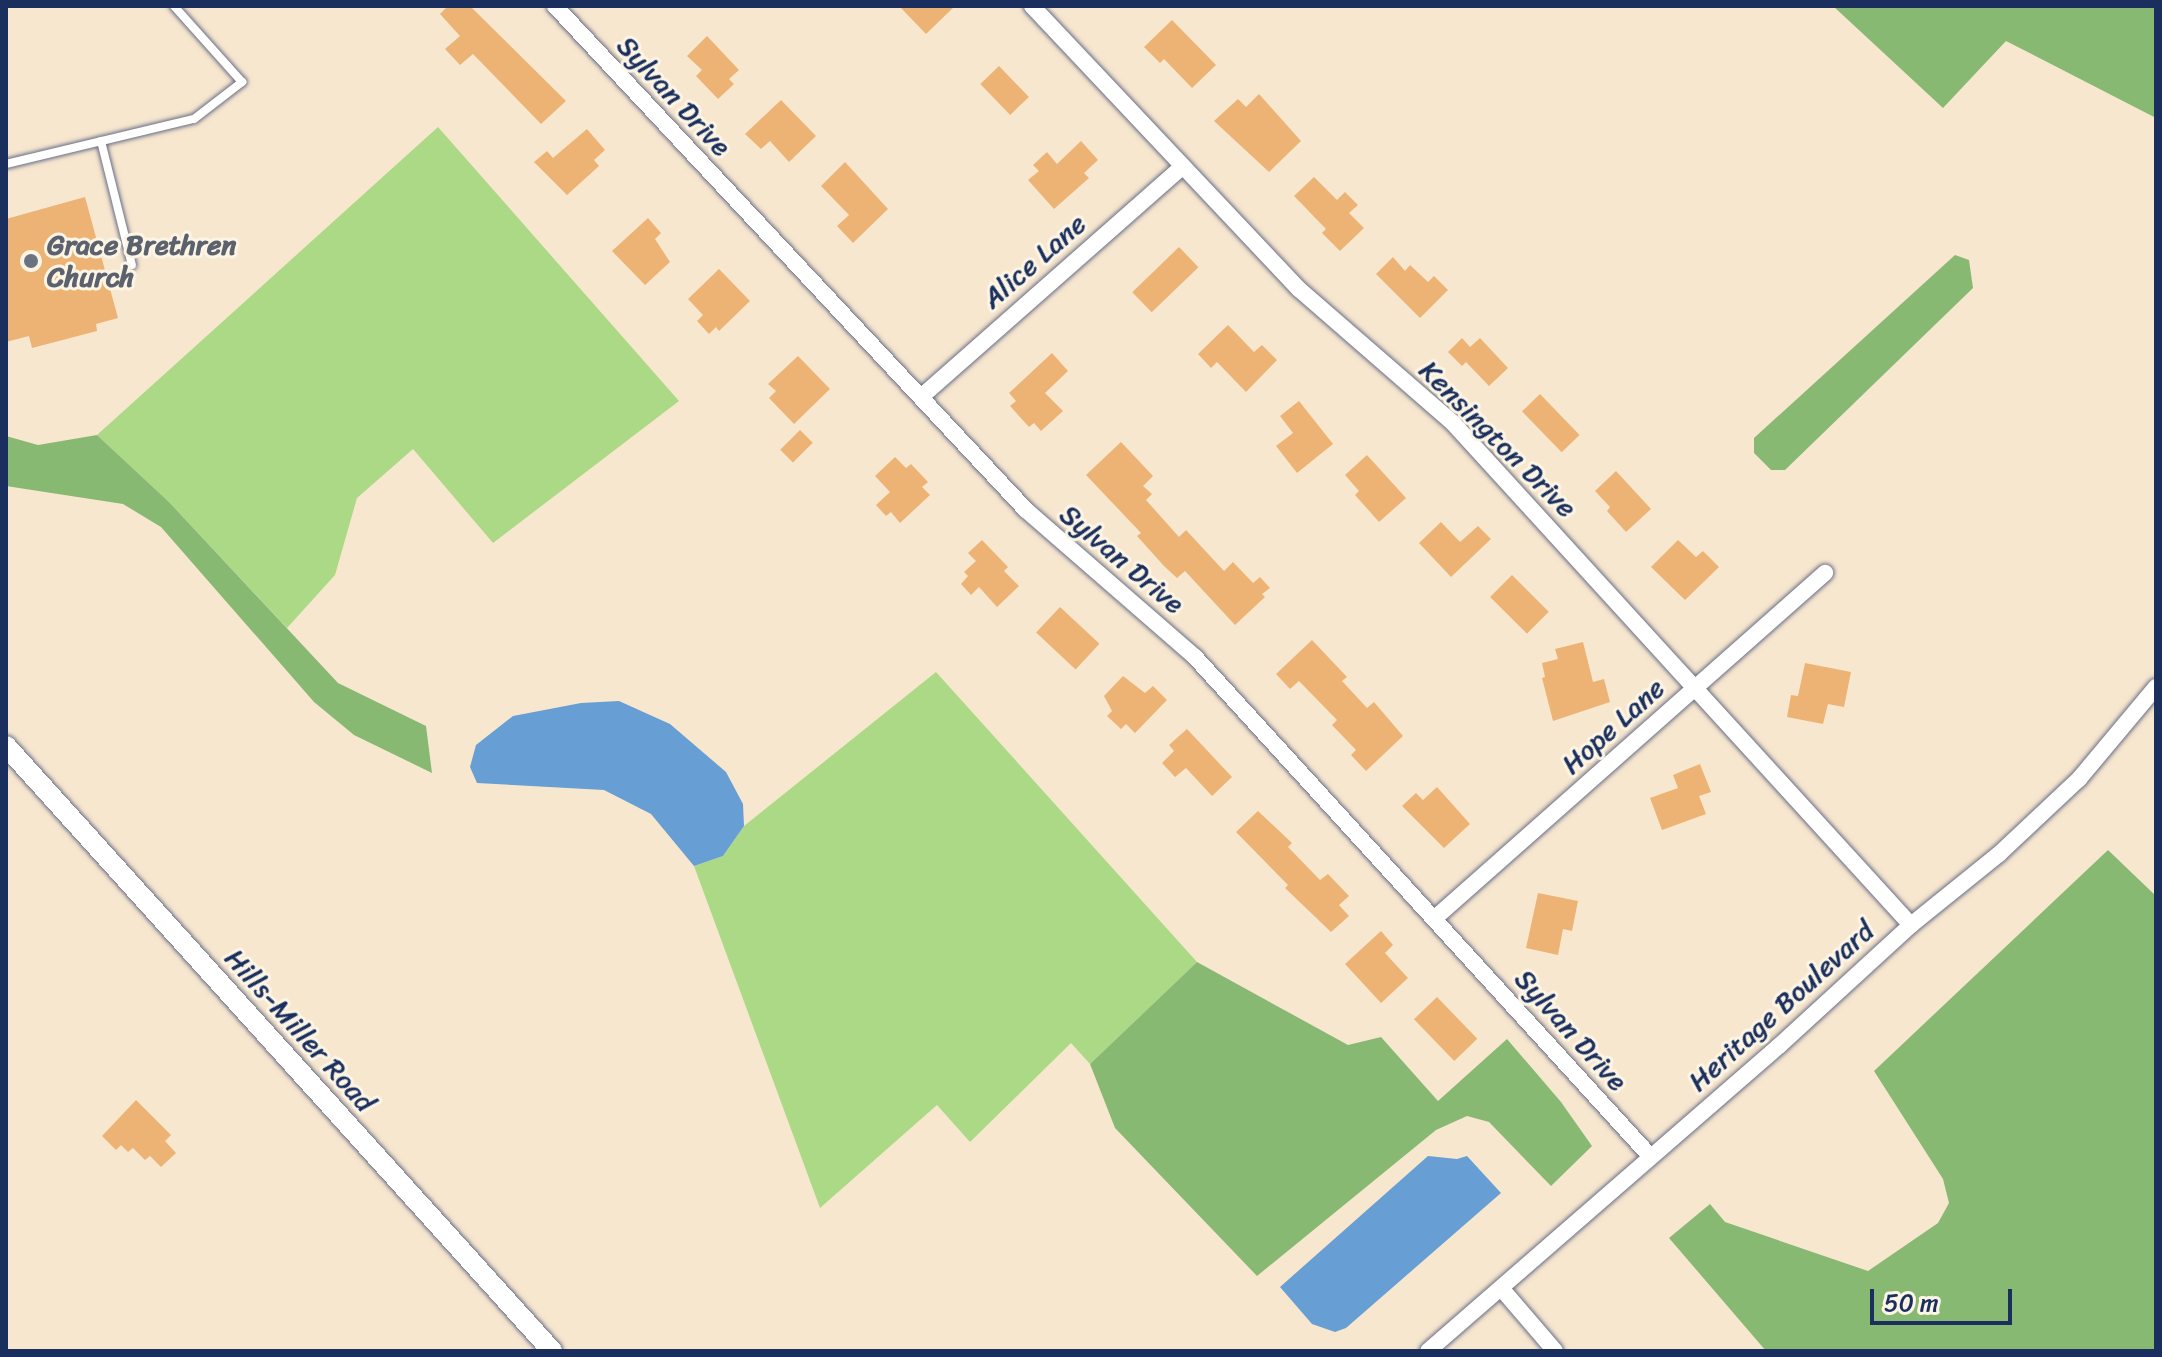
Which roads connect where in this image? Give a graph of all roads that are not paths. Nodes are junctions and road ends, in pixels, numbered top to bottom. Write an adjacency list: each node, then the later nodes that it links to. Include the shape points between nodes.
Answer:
1 (174, 6): 4 (lane, via 242,82 194,119)
2 (555, 6): 8 (street, Sylvan Drive)
3 (1032, 6): 6 (street, Kensington Drive)
4 (101, 141): 5 (lane); 7 (lane)
5 (6, 164)
6 (1183, 166): 8 (street, Alice Lane); 10 (street, Kensington Drive, via 1300,290 1452,422)
7 (132, 265)
8 (921, 397): 13 (street, Sylvan Drive, via 1044,528 1195,657)
9 (1825, 573): 10 (street, Hope Lane)
10 (1696, 687): 13 (street, Hope Lane); 14 (street, Kensington Drive)
11 (2156, 687): 14 (street, Heritage Boulevard, via 2079,779 1999,854)
12 (6, 746): 17 (street, Hills-Miller Road)
13 (1435, 918): 15 (street, Sylvan Drive)
14 (1911, 925): 15 (street, Heritage Boulevard)
15 (1650, 1156): 16 (street, Heritage Boulevard)
16 (1501, 1288): 18 (street, Heritage Boulevard); 19 (street)
17 (552, 1351)
18 (1428, 1351)
19 (1555, 1351)

